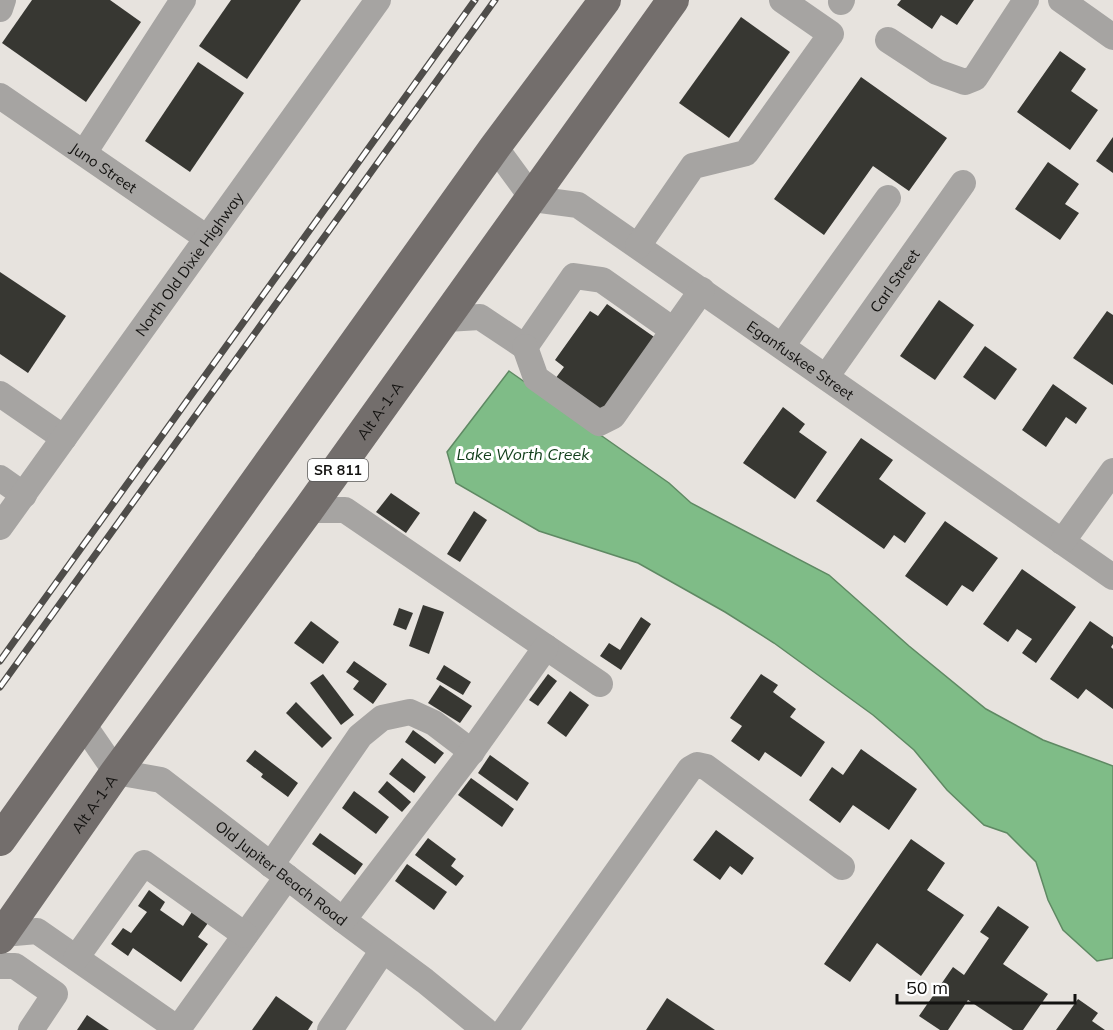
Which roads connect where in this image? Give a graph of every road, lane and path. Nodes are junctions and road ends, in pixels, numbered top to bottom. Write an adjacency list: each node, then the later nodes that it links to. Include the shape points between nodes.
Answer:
1 (3, 0): 9 (street)
2 (183, 0): 14 (street)
3 (378, 0): 18 (street, North Old Dixie Highway)
4 (605, 0): 13 (main road)
5 (673, 0): 17 (main road, Alt A-1-A / SR 811)
6 (782, 0): 19 (street, via 831,34 746,153 693,166)
7 (1026, 0): 11 (street, via 975,78 966,82 937,72)
8 (1061, 0): 10 (street)
9 (0, 9)
10 (1113, 37)
11 (888, 40)
12 (0, 96): 14 (street, Juno Street)
13 (495, 147): 17 (street); 37 (main road)
14 (84, 153): 18 (street, Juno Street)
15 (963, 183): 25 (street, Carl Street)
16 (888, 198): 23 (street)
17 (533, 199): 19 (street, Eganfuskee Street, via 578,205); 21 (main road, Alt A-1-A / SR 811)
18 (207, 238): 27 (street, North Old Dixie Highway)
19 (638, 246): 20 (street, Eganfuskee Street)
20 (702, 290): 22 (street); 23 (street, Eganfuskee Street)
21 (446, 319): 24 (street, via 480,317); 31 (main road, Alt A-1-A / SR 811)
22 (673, 330): 24 (street, via 602,280 574,276); 24 (street, via 613,416 599,423 536,378)
23 (782, 346): 25 (street, Eganfuskee Street)
24 (525, 347)
25 (826, 377): 33 (street, Eganfuskee Street)
26 (0, 394): 27 (street)
27 (64, 438): 30 (street, North Old Dixie Highway)
28 (1113, 471): 33 (street)
29 (0, 478): 30 (street)
30 (24, 495): 32 (street, North Old Dixie Highway)
31 (308, 510): 35 (street, via 345,510); 39 (main road, Alt A-1-A / SR 811)
32 (0, 527)
33 (1062, 542): 34 (street, Eganfuskee Street)
34 (1113, 577)
35 (546, 647): 36 (street); 38 (street)
36 (600, 684)
37 (83, 724): 39 (street); 40 (main road)
38 (472, 752): 42 (street, via 434,723 410,712 382,718 360,736); 43 (street)
39 (116, 772): 42 (street, Old Jupiter Beach Road, via 161,780); 45 (main road, Alt A-1-A / SR 811)
40 (0, 840)
41 (842, 867): 52 (street, via 706,767 697,765 690,769)
42 (279, 871): 43 (street, Old Jupiter Beach Road); 44 (street)
43 (343, 920): 46 (street, Old Jupiter Beach Road)
44 (245, 935): 47 (street, via 178,1029); 47 (street, via 144,863)
45 (1, 936): 47 (street, via 37,931)
46 (383, 950): 50 (street); 51 (street, Old Jupiter Beach Road)
47 (76, 958)
48 (0, 966): 49 (street, via 15,966 55,994)
49 (31, 1030)
50 (330, 1030)
51 (485, 1030)
52 (505, 1030)

